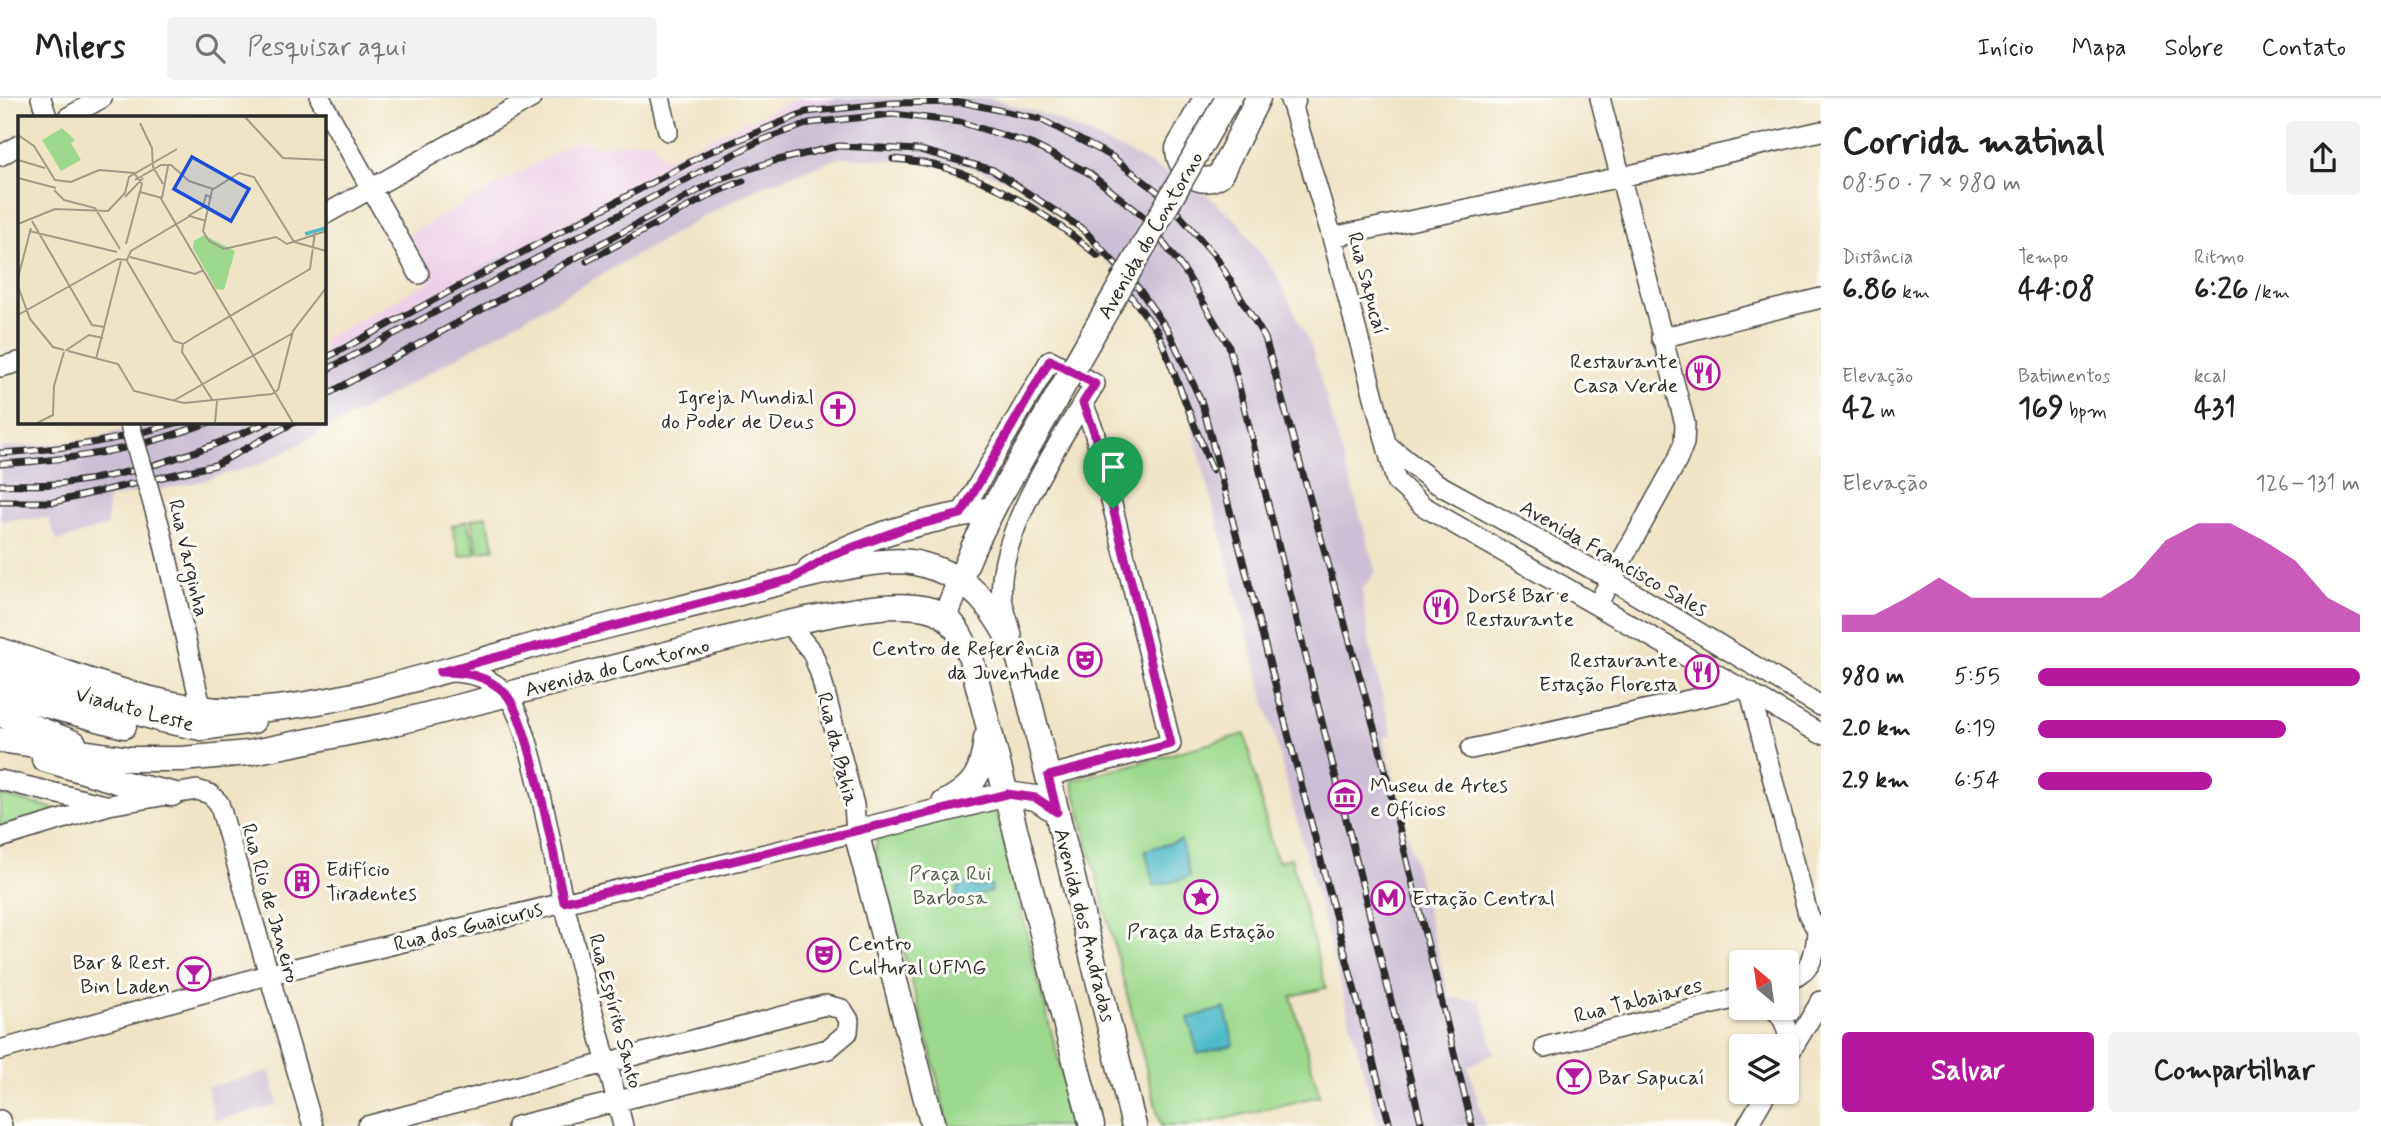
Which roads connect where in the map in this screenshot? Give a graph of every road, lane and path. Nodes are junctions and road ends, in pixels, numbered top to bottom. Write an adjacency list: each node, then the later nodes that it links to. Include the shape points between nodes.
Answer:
1 (41, 98): 11 (street)
2 (102, 98): 12 (street)
3 (320, 98): 18 (street)
4 (533, 98): 18 (street)
5 (660, 98): 13 (street)
6 (1206, 98): 8 (main road, via 1178,148 1183,168 1201,181 1220,175)
7 (1228, 98): 29 (main road, Avenida do Contorno, bridge)
8 (1258, 98)
9 (1600, 98): 17 (street)
10 (1292, 99): 20 (street, Rua Sapucaí)
11 (47, 116)
12 (70, 116)
13 (668, 131)
14 (1821, 131): 17 (street)
15 (18, 146): 16 (street)
16 (0, 156)
17 (1621, 177): 20 (street); 23 (street)
18 (370, 188): 19 (street); 21 (street)
19 (326, 214)
20 (1332, 237): 28 (street, Rua Sapucaí)
21 (419, 274)
22 (1821, 298): 23 (street)
23 (1661, 338): 33 (street, via 1685,424 1684,443)
24 (18, 362): 25 (street)
25 (0, 367)
26 (1083, 403): 30 (street, via 1095,384 1050,360); 38 (street, via 1019,516 1005,562 1002,597); 55 (street, via 1094,431 1171,744)
27 (130, 424): 48 (street, Rua Varginha, bridge, via 161,531)
28 (1387, 445): 33 (street, Avenida Francisco Sales, via 1434,482); 34 (street, Rua Sapucaí, via 1396,481 1423,506)
29 (995, 504): 30 (main road); 32 (main road, Avenida do Contorno)
30 (961, 514): 31 (main road, via 905,528 830,556)
31 (798, 577): 32 (main road, Avenida do Contorno, via 912,562); 41 (main road, Avenida do Contorno)
32 (959, 579): 35 (main road, Avenida do Contorno); 38 (main road, Avenida dos Andradas, via 984,599)
33 (1610, 579): 34 (street); 44 (street, Avenida Francisco Sales)
34 (1597, 605): 39 (street)
35 (945, 617): 36 (main road, Avenida do Contorno, via 934,611 902,608 848,611); 49 (main road, Avenida dos Andradas, via 970,655)
36 (788, 624): 43 (main road, Avenida do Contorno); 62 (street, Rua da Bahia, via 812,652 820,673 854,804)
37 (0, 650): 48 (main road, Avenida do Contorno, via 155,700)
38 (1019, 659): 55 (main road, Avenida dos Andradas)
39 (1704, 666): 42 (street); 45 (street)
40 (0, 671): 46 (main road, Viaduto Leste, via 201,728 257,721)
41 (440, 672): 43 (street, via 468,672 492,682); 46 (main road, Avenida do Contorno)
42 (1746, 690): 45 (street); 50 (street); 65 (street, via 1808,914)
43 (507, 695): 53 (main road, Avenida do Contorno, via 337,737); 64 (street, Rua Espírito Santo, via 524,732)
44 (1819, 699)
45 (1693, 700): 52 (street)
46 (311, 703): 48 (main road, Avenida do Contorno, via 252,710)
47 (2, 707): 53 (main road, Viaduto Leste, via 45,705 154,734); 54 (main road, Viaduto Leste)
48 (201, 707)
49 (987, 730): 58 (main road, Avenida dos Andradas); 60 (main road, via 982,766 974,782)
50 (1821, 734)
51 (3, 741): 54 (main road, Avenida do Contorno); 57 (main road, via 45,760)
52 (1471, 749)
53 (248, 752): 54 (main road, Avenida do Contorno, via 182,759)
54 (104, 755)
55 (1048, 776): 61 (main road, Avenida dos Andradas)
56 (0, 780): 59 (street)
57 (172, 794): 59 (street, Rua Rio de Janeiro); 67 (street, Rua Rio de Janeiro, via 197,790 219,803)
58 (1007, 794): 60 (main road, Rua dos Guaicurus); 61 (main road, Rua dos Guaicurus, via 1036,798); 83 (main road, Avenida dos Andradas)
59 (109, 806): 63 (street, Rua Rio de Janeiro)
60 (928, 811): 62 (main road, Rua dos Guaicurus)
61 (1057, 812): 84 (main road, Avenida dos Andradas)
62 (856, 832): 64 (street, Rua dos Guaicurus); 82 (main road, Rua da Bahia)
63 (0, 838)
64 (564, 902): 67 (street, Rua dos Guaicurus); 73 (street, Rua Espírito Santo)
65 (1819, 930): 66 (street, via 1809,968)
66 (1799, 974)
67 (267, 975): 72 (street, Rua dos Guaicurus); 78 (street, Rua Rio de Janeiro)
68 (1729, 1001): 71 (street, Rua Tabaiares)
69 (1821, 1001): 70 (street)
70 (1799, 1037)
71 (1545, 1047)
72 (0, 1050)
73 (608, 1062): 74 (street, Rua Espírito Santo); 74 (street, via 825,1005 842,1009 849,1020 848,1032 828,1049); 79 (street)
74 (617, 1099): 80 (street); 81 (street, Rua Espírito Santo)
75 (1759, 1104): 85 (street)
76 (0, 1120): 77 (street)
77 (2, 1126)
78 (313, 1126)
79 (368, 1126)
80 (517, 1126)
81 (623, 1126)
82 (933, 1126)
83 (1092, 1126)
84 (1134, 1126)
85 (1747, 1126)

